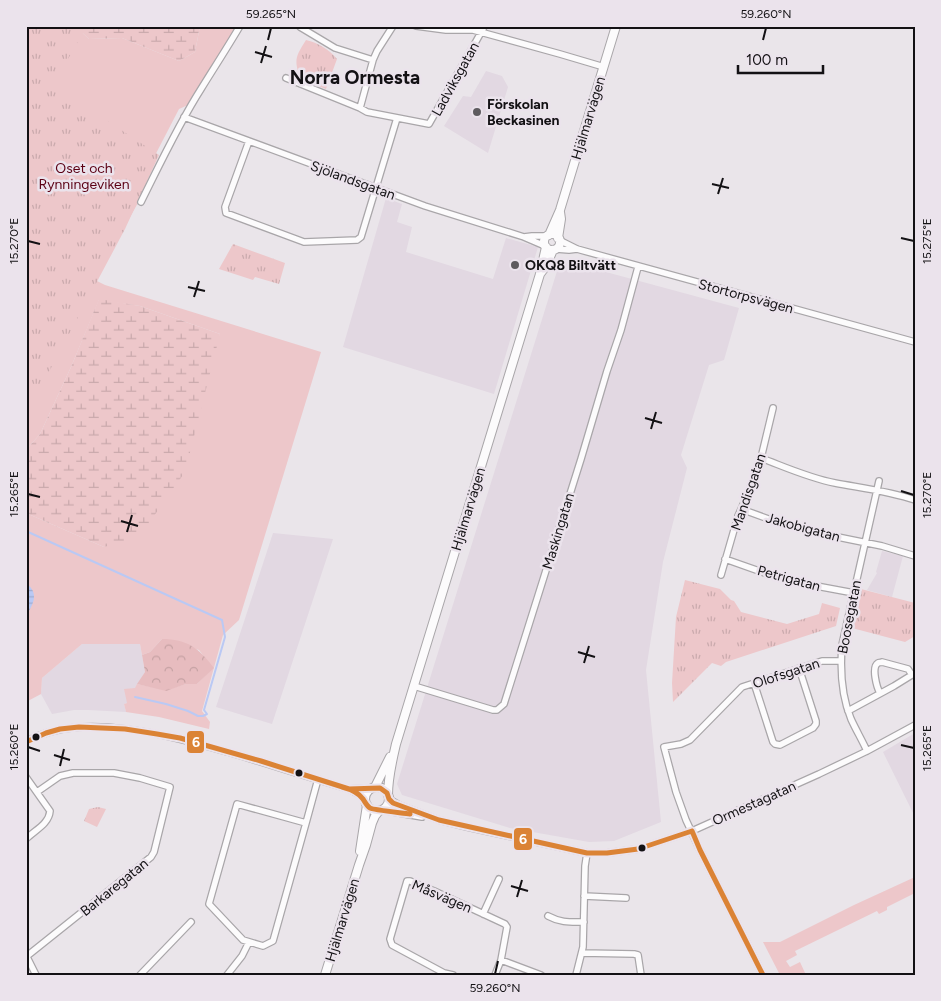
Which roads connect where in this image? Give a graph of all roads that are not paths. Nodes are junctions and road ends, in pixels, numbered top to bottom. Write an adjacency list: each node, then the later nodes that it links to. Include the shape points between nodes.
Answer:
1 (240, 26): 11 (street)
2 (301, 26): 7 (street, via 335,48)
3 (393, 26): 7 (street)
4 (416, 26): 6 (street, via 446,30)
5 (616, 26): 8 (main road, Hjälmarvägen)
6 (483, 29): 8 (street); 12 (street, Ladviksgatan, via 430,124)
7 (373, 60): 10 (street)
8 (604, 67): 16 (main road, Hjälmarvägen)
9 (286, 78): 10 (street, Ladviksgatan)
10 (360, 108): 12 (street, Ladviksgatan)
11 (184, 117): 13 (street, Sjölandsgatan); 15 (street)
12 (397, 118): 14 (street)
13 (249, 141): 14 (street, Sjölandsgatan); 14 (street, via 225,207 231,216 304,242 357,240 361,237)
14 (375, 188): 18 (street, Sjölandsgatan)
15 (141, 202)
16 (560, 210): 17 (main road, Hjälmarvägen); 19 (main road, Hjälmarvägen)
17 (548, 236): 18 (street, Sjölandsgatan); 19 (main road, via 554,235); 20 (main road, via 544,240)
18 (524, 237): 20 (street, Sjölandsgatan)
19 (558, 239): 20 (main road, via 559,245); 21 (street, Stortorpsvägen)
20 (550, 248): 21 (street, Stortorpsvägen); 39 (main road, Hjälmarvägen)
21 (577, 250): 22 (street, Stortorpsvägen)
22 (638, 267): 23 (street, Stortorpsvägen); 39 (street, Maskingatan, via 504,704 493,710)
23 (915, 342)
24 (772, 408): 25 (street, Mandisgatan)
25 (761, 458): 27 (street, via 804,475); 29 (street, Mandisgatan)
26 (879, 481): 27 (street, Boosegatan)
27 (876, 490): 28 (street); 30 (street, Boosegatan)
28 (915, 500)
29 (742, 509): 30 (street, Jakobigatan, via 813,532); 32 (street, Mandisgatan)
30 (865, 543): 31 (street, Jakobigatan); 34 (street, Boosegatan)
31 (915, 556)
32 (725, 559): 33 (street, Mandisgatan); 34 (street, Petrigatan, via 776,577)
33 (720, 575)
34 (854, 593): 35 (street, Boosegatan)
35 (841, 661): 36 (street, Olofsgatan, via 825,660); 41 (street, Boosegatan, via 841,681)
36 (799, 668): 38 (street, Olofsgatan); 38 (street, via 816,724 780,745 773,742)
37 (913, 674): 40 (street); 40 (street, via 908,669 878,663 875,669)
38 (754, 683): 56 (street, Olofsgatan, via 741,689 690,740 664,747 676,792)
39 (414, 686): 44 (main road, Hjälmarvägen)
40 (880, 693): 41 (street)
41 (848, 711): 45 (street, Boosegatan)
42 (915, 724): 45 (street, Ormestagatan)
43 (26, 742): 47 (street, via 46,733 70,728 124,729 180,738)
44 (396, 744): 48 (main road, Hjälmarvägen); 51 (main road, Hjälmarvägen)
45 (867, 751): 56 (street, Ormestagatan)
46 (26, 777): 50 (street)
47 (318, 779): 49 (street); 55 (street)
48 (373, 788): 49 (street); 51 (main road, via 382,788); 52 (main road, via 367,793)
49 (348, 789): 52 (street, via 360,795)
50 (37, 792): 57 (street, via 50,816); 69 (street, Barkaregatan, via 60,776 73,773 114,772 170,787 151,857)
51 (388, 797): 53 (main road, via 387,806); 54 (street, Ormestagatan, via 400,806)
52 (366, 803): 53 (main road, via 373,810); 59 (main road, Hjälmarvägen)
53 (381, 810): 54 (street, Ormestagatan); 59 (main road, Hjälmarvägen, via 372,823)
54 (439, 820): 58 (street, Ormestagatan)
55 (306, 823): 67 (street, via 273,941 263,946); 67 (street, via 238,804 209,904 243,940)
56 (692, 831): 58 (street, Ormestagatan, via 638,849); 81 (street)
57 (26, 839)
58 (587, 853): 61 (street)
59 (359, 865): 75 (main road, Hjälmarvägen)
60 (499, 879): 63 (street, Måsvägen)
61 (584, 896): 62 (street); 66 (street)
62 (626, 898)
63 (483, 914): 70 (street, Måsvägen, via 507,927); 71 (street, Måsvägen, via 407,881 390,939 392,945)
64 (548, 916): 66 (street, via 561,922)
65 (191, 922): 73 (street)
66 (584, 922): 68 (street)
67 (249, 942): 74 (street)
68 (582, 953): 79 (street); 80 (street, via 638,955)
69 (27, 955): 72 (street)
70 (501, 960): 77 (street, Måsvägen); 78 (street)
71 (444, 974): 76 (street, Måsvägen)
72 (36, 975)
73 (140, 975)
74 (227, 975)
75 (325, 975)
76 (453, 975)
77 (495, 975)
78 (541, 975)
79 (576, 975)
80 (641, 975)
81 (763, 975)

